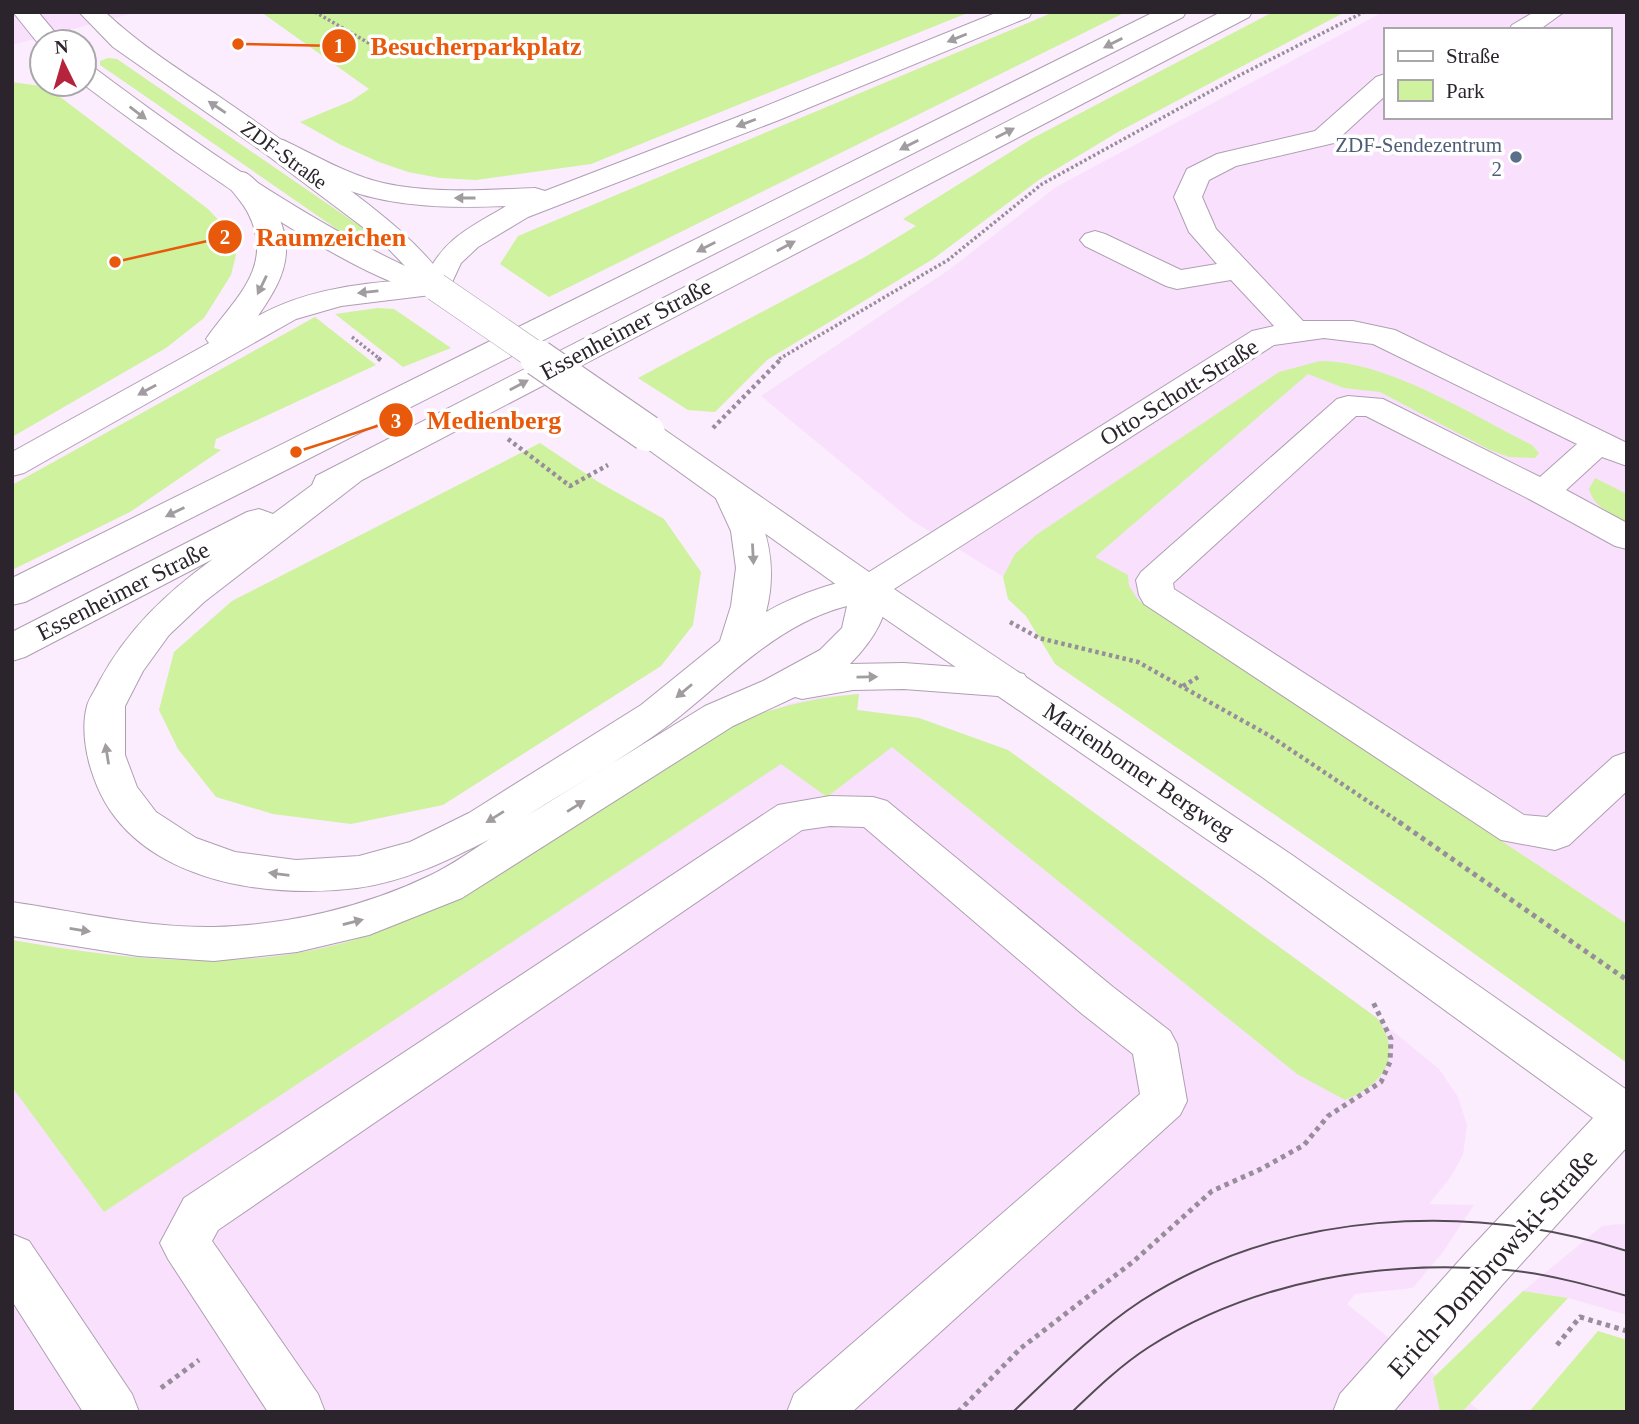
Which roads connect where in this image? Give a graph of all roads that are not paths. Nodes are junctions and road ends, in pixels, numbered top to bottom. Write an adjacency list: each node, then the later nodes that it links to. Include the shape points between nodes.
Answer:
1 (25, 12): 7 (main road)
2 (91, 12): 9 (main road, ZDF-Straße)
3 (1020, 12): 15 (main road, one-way to 15)
4 (1174, 12): 28 (main road, Essenheimer Straße, one-way to 28)
5 (1240, 12): 23 (main road, Essenheimer Straße, one-way to 5)
6 (1552, 12): 8 (main road)
7 (38, 28)
8 (1524, 28)
9 (122, 42): 10 (main road); 13 (main road, ZDF-Straße, one-way to 9)
10 (98, 50)
11 (98, 83): 14 (main road, ZDF-Straße, one-way to 14, via 171,138)
12 (1384, 83): 17 (main road, via 1324,137 1227,160 1197,175 1188,197 1203,232)
13 (273, 146): 15 (main road, one-way to 13, via 454,198 401,193 359,185); 18 (main road, ZDF-Straße, via 390,233)
14 (238, 180): 18 (main road, ZDF-Straße, via 371,263); 20 (main road, one-way to 20, via 268,222 273,253 258,294)
15 (558, 195): 18 (main road, via 497,222 468,241 448,259)
16 (1095, 240): 17 (main road, via 1177,280)
17 (1236, 270): 19 (main road)
18 (436, 287): 20 (main road, one-way to 20, via 356,293 307,304); 24 (main road, Marienborner Bergweg, bridge)
19 (1294, 329): 21 (main road, Otto-Schott-Straße, via 1334,327 1384,337); 27 (main road, Otto-Schott-Straße, via 1263,338)
20 (206, 356): 22 (main road, one-way to 22)
21 (1613, 449): 25 (main road)
22 (12, 466)
23 (350, 473): 29 (main road, Essenheimer Straße); 30 (main road, Otto-Schott-Straße, one-way to 23, via 655,715 483,824 421,855 359,872 296,876 233,868 181,849 142,823 119,793 105,755 106,706 127,665 156,626 191,593)
24 (730, 492): 27 (main road, Marienborner Bergweg); 30 (main road, one-way to 30, via 746,517 754,557 748,615)
25 (1542, 492): 26 (main road); 33 (main road, via 1372,406 1348,407 1154,580 1157,595 1515,829 1555,834)
26 (1627, 538)
27 (868, 589): 30 (main road, Otto-Schott-Straße, via 808,606); 31 (main road, Marienborner Bergweg); 32 (main road, via 856,637 833,659)
28 (12, 593)
29 (12, 648)
30 (736, 648)
31 (1011, 684): 32 (main road, one-way to 31, via 853,677 938,677); 35 (main road, Marienborner Bergweg, via 1277,866)
32 (776, 691): 34 (main road, one-way to 32, via 138,939 214,944 297,935 369,918 447,886 719,716)
33 (1627, 767)
34 (12, 919)
35 (1627, 1116): 40 (main road, Erich-Dombrowski-Straße)
36 (12, 1257): 37 (main road)
37 (131, 1404)
38 (299, 1412): 39 (main road, via 185,1243 201,1214 792,816 873,812 1154,1044 1164,1101)
39 (813, 1412)
40 (1359, 1412)

